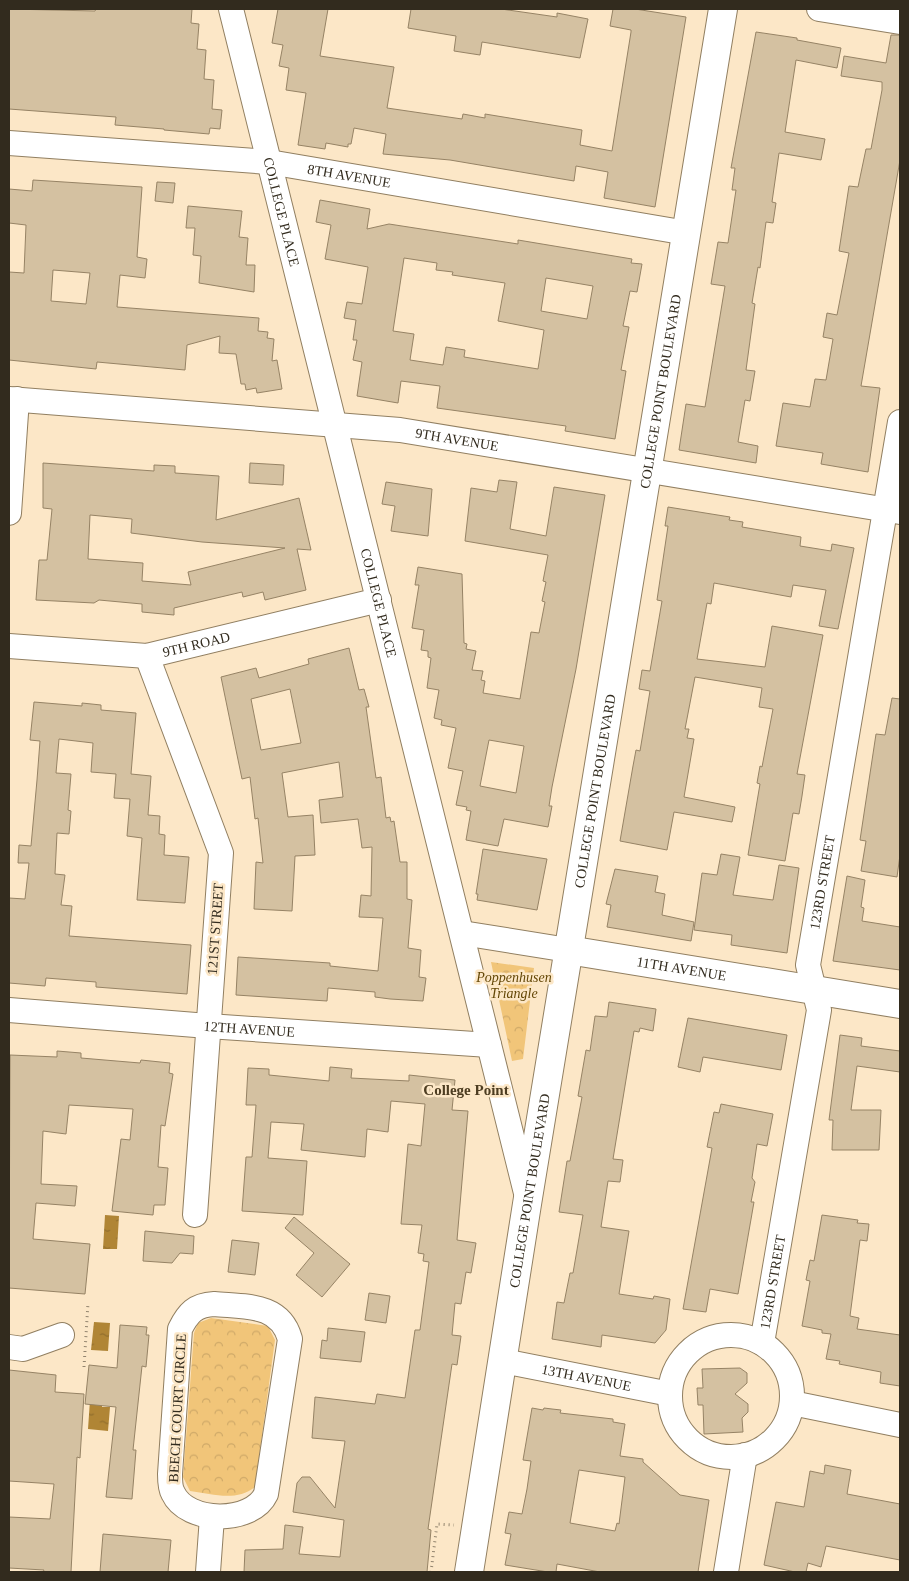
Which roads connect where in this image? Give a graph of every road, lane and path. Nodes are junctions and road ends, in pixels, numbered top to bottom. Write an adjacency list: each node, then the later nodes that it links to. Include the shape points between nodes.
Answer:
1 (231, 9): 6 (street, COLLEGE PLACE)
2 (723, 9): 7 (street, COLLEGE POINT BOULEVARD)
3 (819, 9): 4 (street)
4 (900, 22)
5 (9, 143): 6 (street, 8TH AVENUE)
6 (269, 162): 7 (street, 8TH AVENUE); 10 (street, COLLEGE PLACE)
7 (686, 232): 11 (street, COLLEGE POINT BOULEVARD)
8 (13, 399): 10 (street, 9TH AVENUE); 13 (street)
9 (900, 422): 12 (street, 123RD STREET)
10 (335, 425): 11 (street, 9TH AVENUE, via 400,430); 14 (street, COLLEGE PLACE)
11 (647, 470): 12 (street, 9TH AVENUE); 18 (street, COLLEGE POINT BOULEVARD)
12 (893, 510): 19 (street, 123RD STREET, via 808,965)
13 (9, 513)
14 (379, 600): 16 (street, 9TH ROAD); 17 (street, COLLEGE PLACE)
15 (9, 646): 16 (street, 9TH ROAD)
16 (147, 656): 22 (street, 121ST STREET, via 221,853)
17 (462, 933): 18 (street, 11TH AVENUE); 23 (street, COLLEGE PLACE)
18 (568, 950): 19 (street, 11TH AVENUE); 24 (street, COLLEGE POINT BOULEVARD)
19 (814, 990): 20 (street, 11TH AVENUE); 28 (street, 123RD STREET, via 819,1010)
20 (900, 1004)
21 (9, 1010): 22 (street, 12TH AVENUE)
22 (208, 1026): 23 (street, 12TH AVENUE); 25 (street, 121ST STREET)
23 (489, 1045): 24 (street, COLLEGE PLACE)
24 (528, 1199): 30 (street, COLLEGE POINT BOULEVARD)
25 (195, 1215)
26 (88, 1303): 31 (path)
27 (62, 1334): 29 (street, via 23,1349)
28 (762, 1343): 32 (street, via 729,1334 702,1342 679,1363 672,1378); 33 (street, via 773,1350 785,1366 792,1386)
29 (9, 1347)
30 (503, 1361): 32 (street, 13TH AVENUE); 40 (street, COLLEGE POINT BOULEVARD)
31 (84, 1366)
32 (670, 1394): 35 (street, via 673,1416 689,1440 718,1456)
33 (792, 1403): 34 (street); 35 (street, via 784,1428 775,1440 757,1452)
34 (900, 1425)
35 (745, 1455): 41 (street)
36 (212, 1517): 36 (street, BEECH COURT CIRCLE, via 246,1513 262,1503 266,1494 290,1339 280,1318 263,1309 204,1304 187,1315 180,1330 170,1484 173,1494 182,1504); 38 (street)
37 (454, 1525): 39 (path, via 437,1524)
38 (208, 1572)
39 (431, 1572)
40 (470, 1572)
41 (726, 1572)

